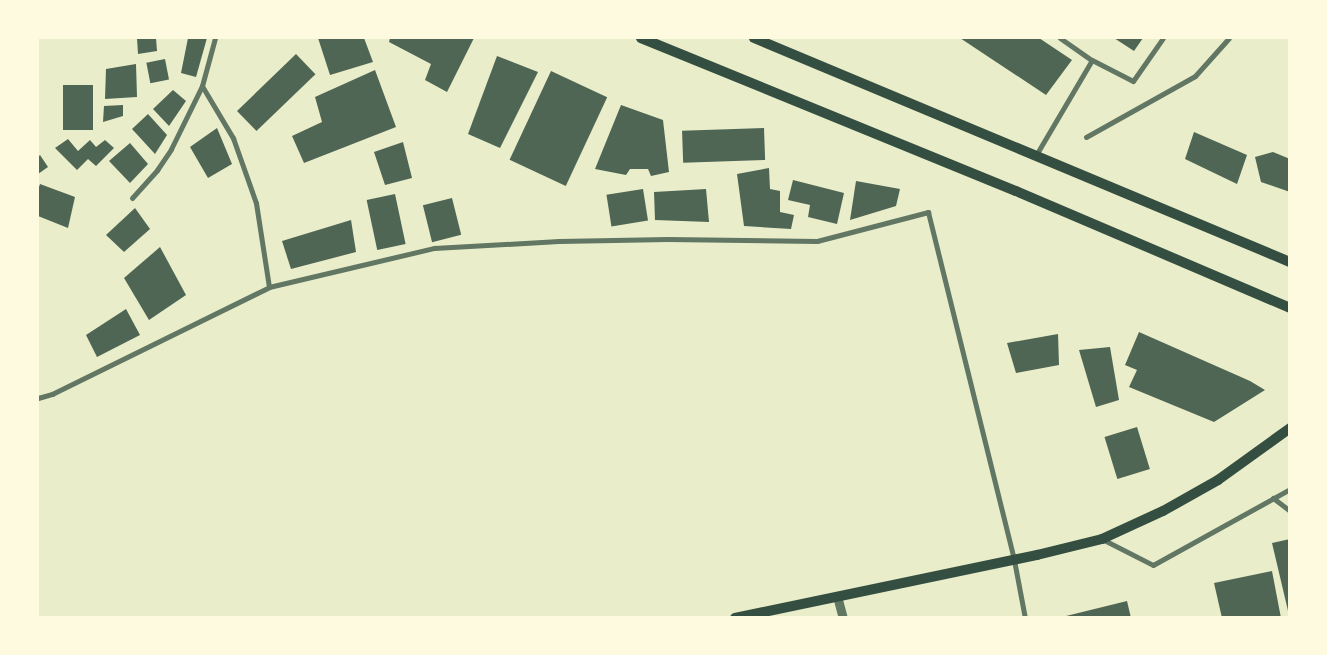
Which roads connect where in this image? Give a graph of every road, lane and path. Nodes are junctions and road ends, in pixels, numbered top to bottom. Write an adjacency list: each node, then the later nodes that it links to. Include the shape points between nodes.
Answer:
1 (215, 38): 8 (street)
2 (641, 38): 14 (main road, via 1016,191)
3 (754, 38): 10 (main road)
4 (1060, 38): 7 (street)
5 (1163, 38): 7 (street, via 1133,81)
6 (1229, 38): 9 (street, via 1195,76)
7 (1092, 60): 10 (street)
8 (202, 86): 11 (street, via 157,170); 13 (street, via 233,138 256,203)
9 (1086, 138)
10 (1036, 155): 12 (main road)
11 (132, 198)
12 (1290, 262)
13 (269, 287): 15 (street); 21 (street, via 434,248 668,239 816,241 928,212)
14 (1290, 308)
15 (38, 398)
16 (1290, 428): 20 (main road, via 1218,480 1163,512)
17 (1290, 489): 18 (street)
18 (1273, 498): 19 (street); 20 (street, via 1153,565)
19 (1290, 511)
20 (1102, 539): 21 (main road)
21 (1014, 560): 22 (main road); 25 (street)
22 (837, 596): 23 (main road); 24 (street)
23 (735, 618)
24 (843, 618)
25 (1025, 618)

